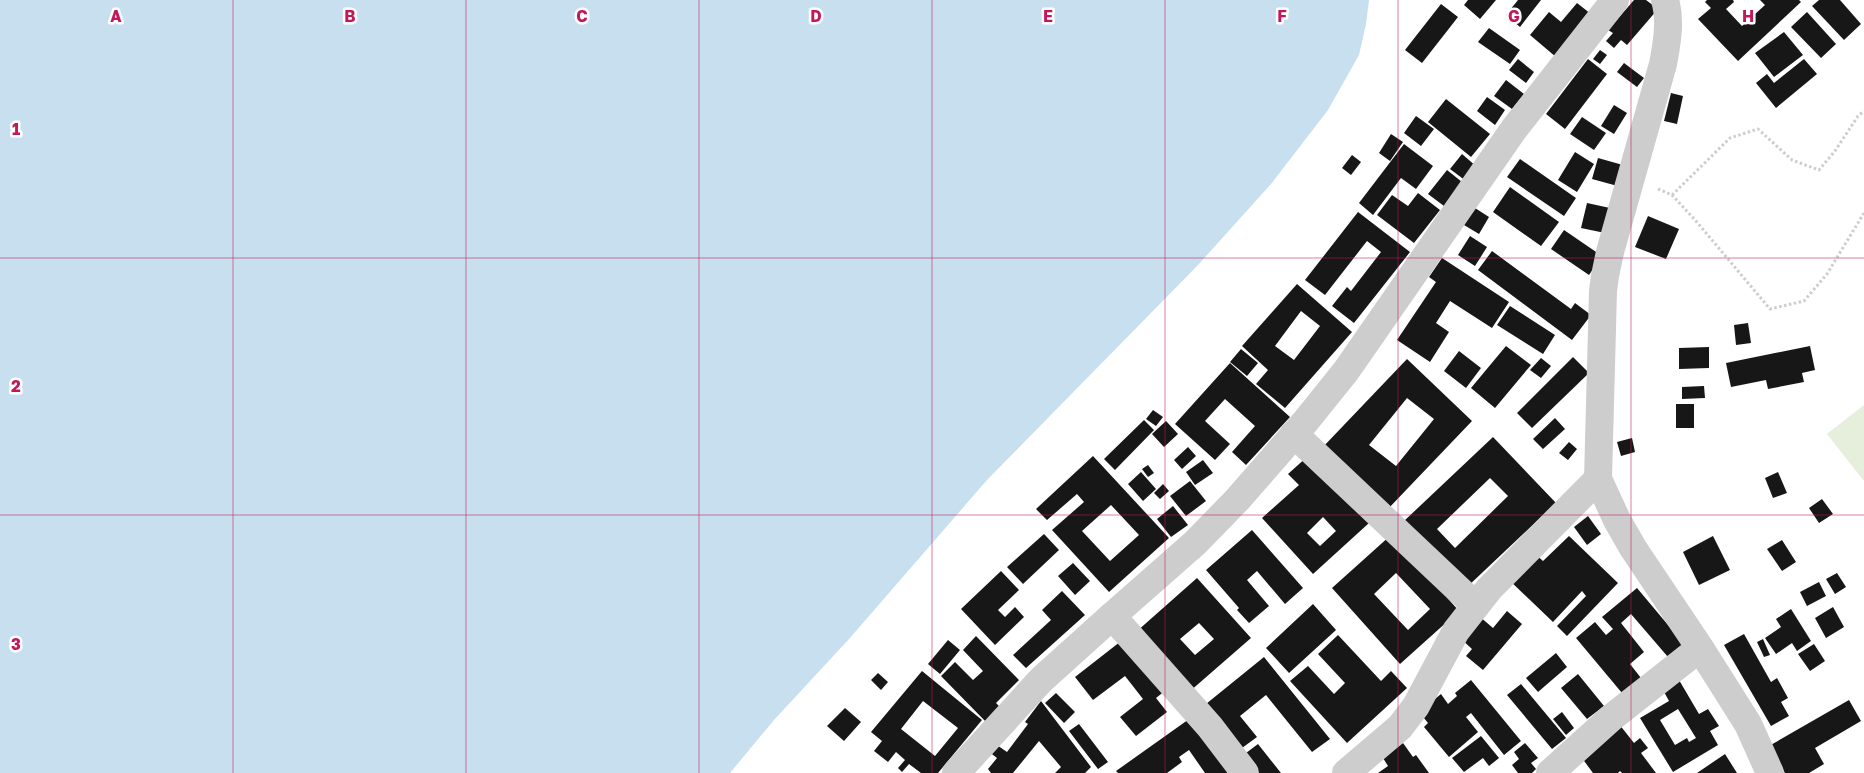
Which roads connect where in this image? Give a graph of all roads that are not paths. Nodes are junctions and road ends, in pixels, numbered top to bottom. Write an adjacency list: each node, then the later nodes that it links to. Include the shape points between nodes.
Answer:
1 (1615, 0): 3 (street, via 1514,129 1351,364)
2 (1665, 0): 4 (street, via 1668,36 1663,64 1610,252 1603,291)
3 (1294, 434): 5 (street); 6 (street, via 1195,543)
4 (1598, 479): 5 (street); 7 (street, via 1633,548)
5 (1476, 606): 10 (street, via 1456,631 1416,706 1400,727)
6 (1112, 616): 8 (street, via 1041,680); 9 (street, via 1210,727)
7 (1700, 648): 11 (street, via 1610,718); 12 (street, via 1748,724)
8 (956, 773)
9 (1245, 773)
10 (1346, 773)
11 (1550, 773)
12 (1770, 773)

